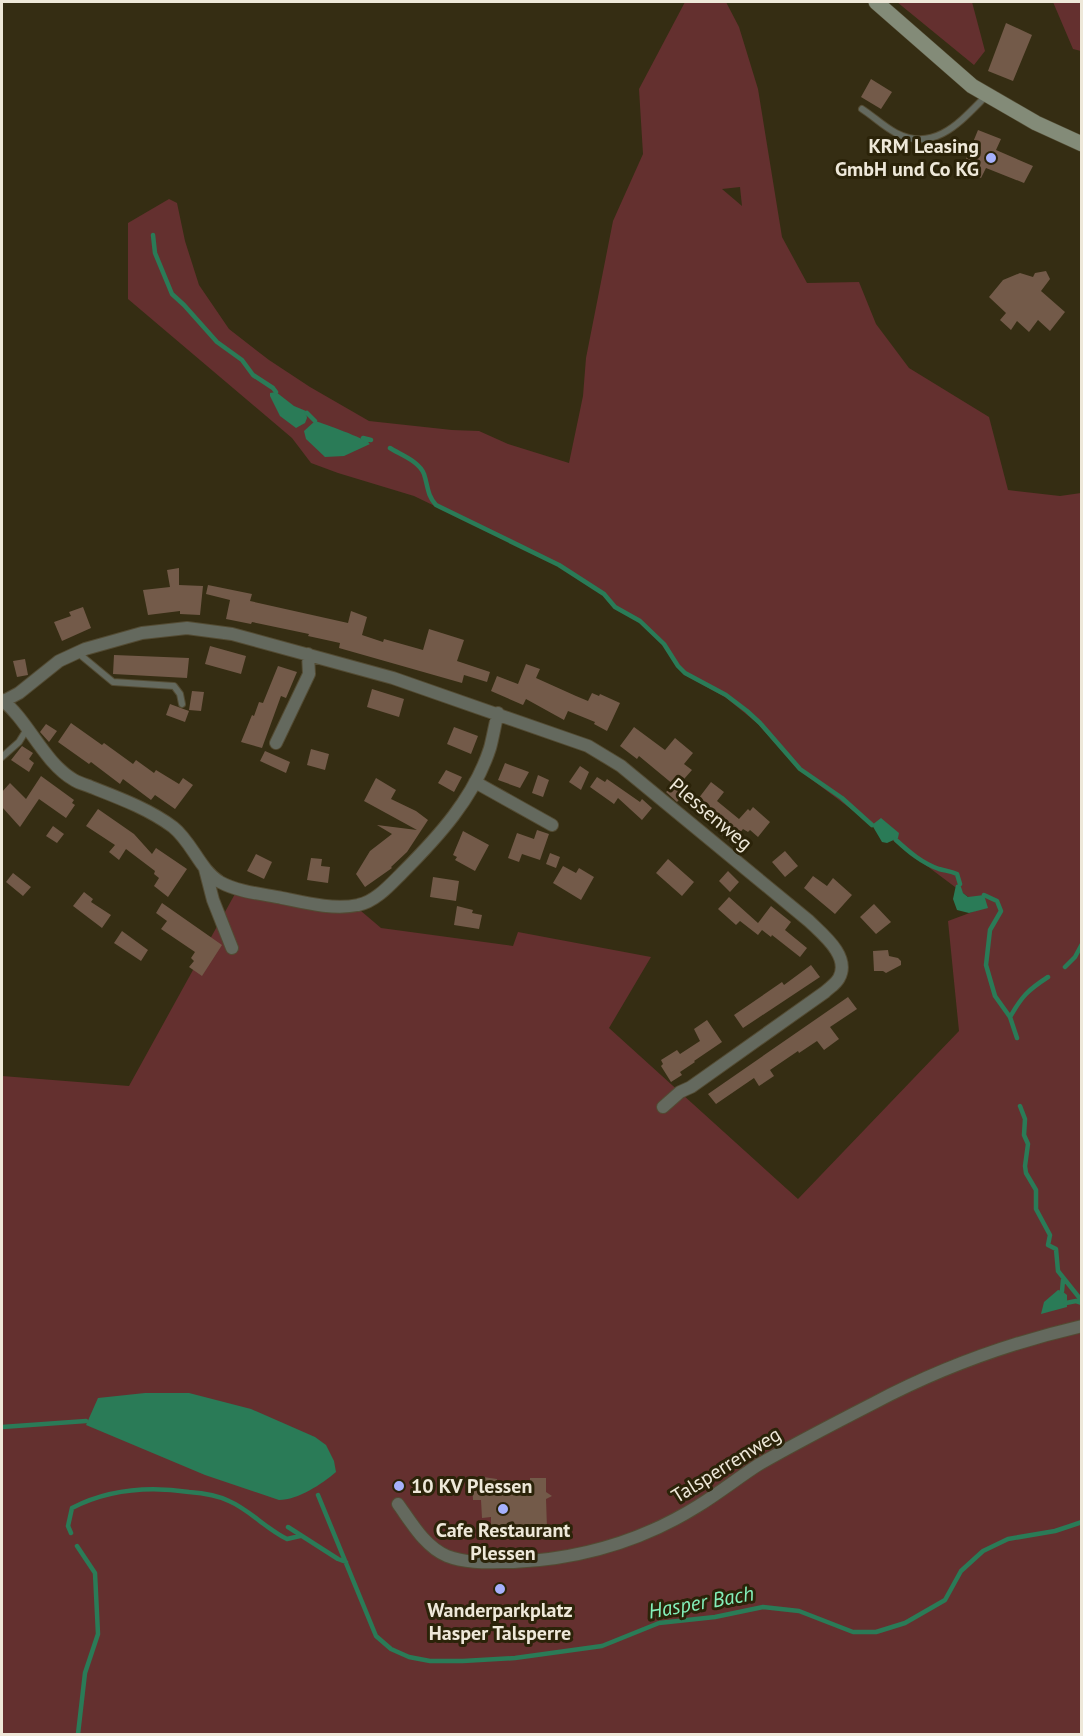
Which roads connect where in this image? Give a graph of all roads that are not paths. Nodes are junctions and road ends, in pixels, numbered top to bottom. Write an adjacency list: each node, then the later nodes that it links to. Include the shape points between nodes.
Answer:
1 (876, 2): 2 (main road)
2 (987, 95): 3 (lane, via 948,132 921,140 896,133); 4 (main road)
3 (862, 109)
4 (1082, 144)
5 (78, 652): 6 (street, Plessenweg, via 142,633 188,628 232,634); 7 (street, Plessenweg); 8 (lane, via 113,682 174,686)
6 (308, 654): 9 (street, Plessenweg); 11 (street, via 309,674)
7 (3, 700): 10 (street)
8 (182, 704)
9 (498, 712): 13 (street, via 490,748); 17 (street, Plessenweg, via 588,746 621,766 808,921 829,940 841,962 838,980 825,992)
10 (27, 728): 12 (lane, via 19,742); 15 (street, via 74,780 156,816 182,835)
11 (276, 743)
12 (2, 756)
13 (475, 782): 14 (street); 15 (street, via 453,818 420,855 379,895 361,905 340,907 233,888 218,881)
14 (552, 825)
15 (204, 865): 16 (street)
16 (232, 948)
17 (663, 1107)
18 (1082, 1326): 19 (street, Talsperrenweg, via 1030,1338 947,1367 757,1466 678,1518 614,1545 548,1560 466,1561 446,1556 429,1545)
19 (398, 1504)

